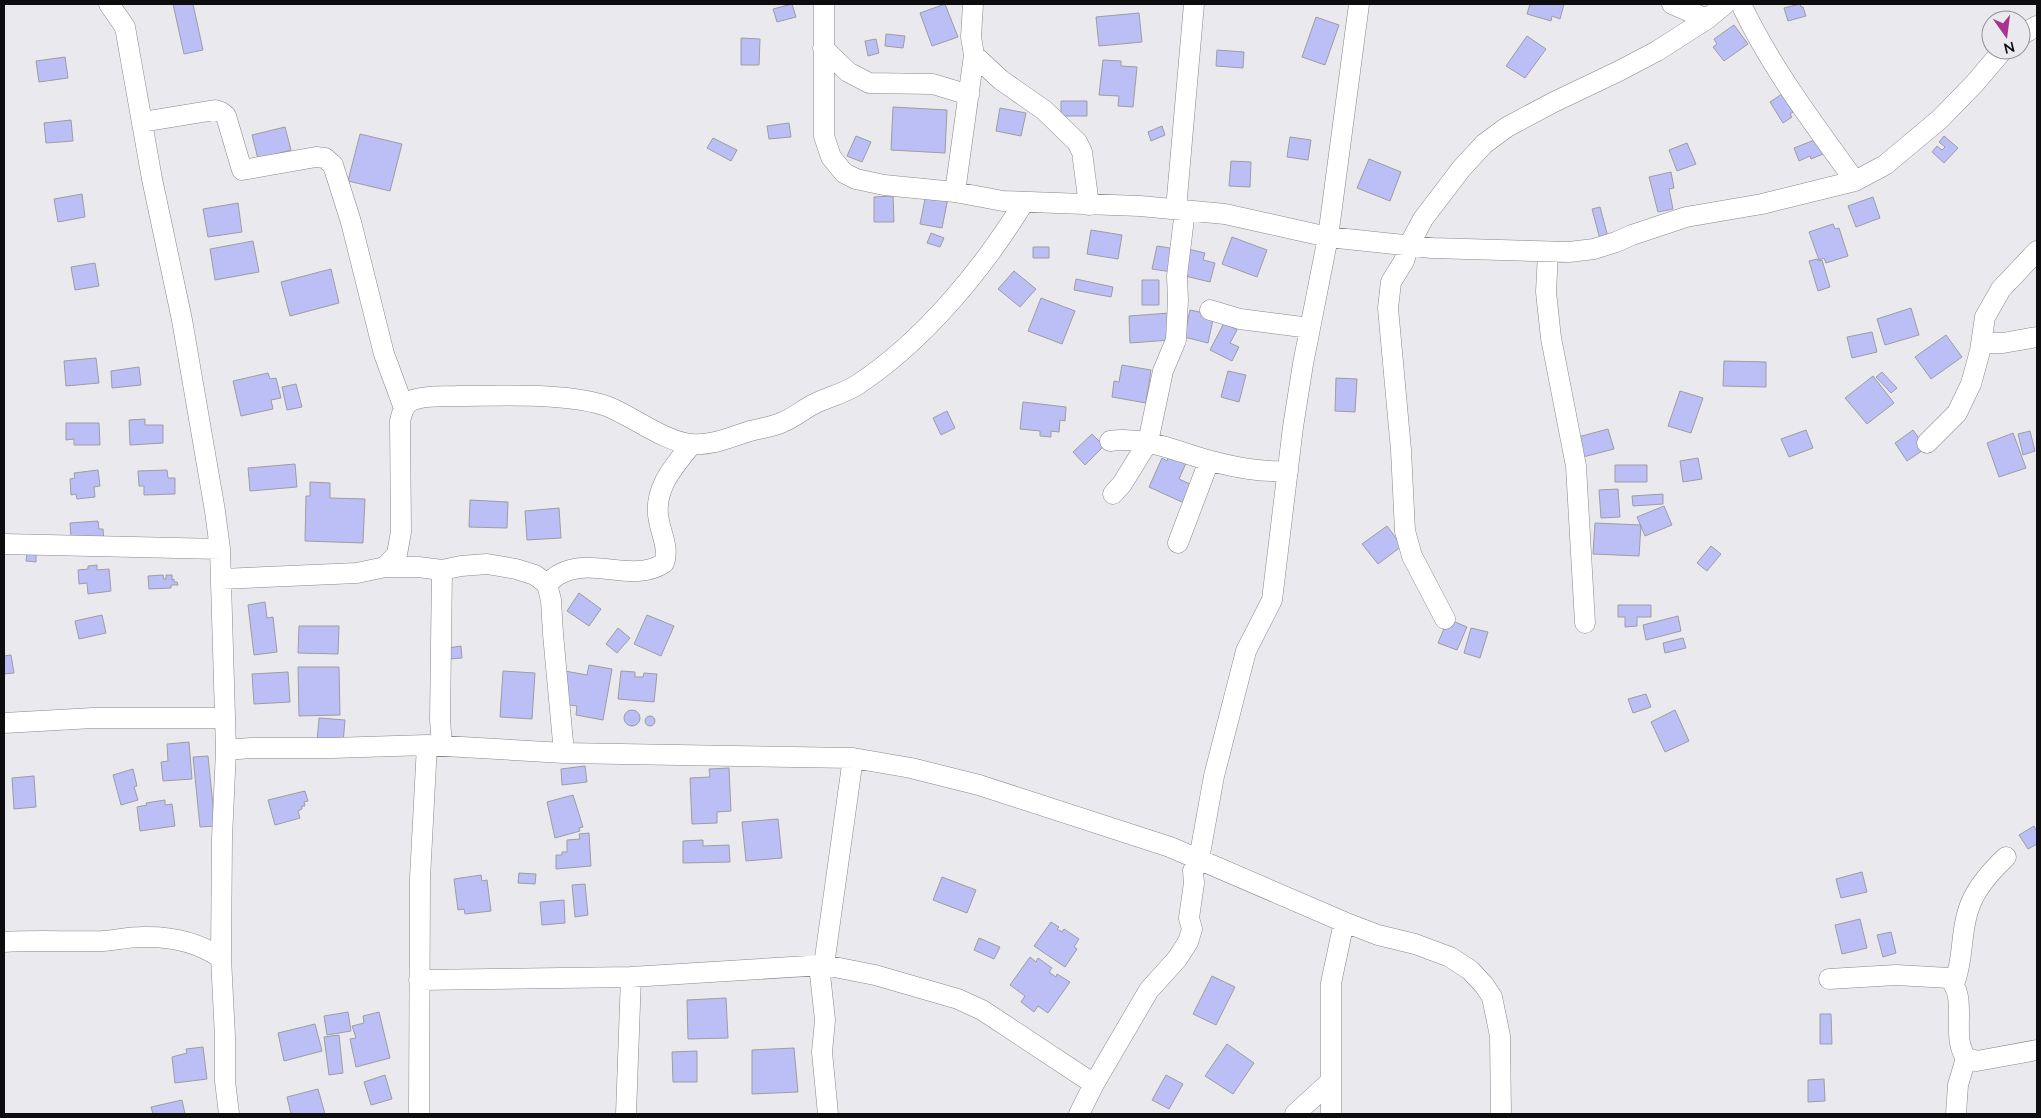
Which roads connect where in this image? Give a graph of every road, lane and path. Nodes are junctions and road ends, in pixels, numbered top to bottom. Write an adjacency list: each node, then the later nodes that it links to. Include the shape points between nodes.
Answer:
1 (109, 4): 14 (street, via 125,27)
2 (824, 4): 10 (street)
3 (973, 4): 11 (street, via 971,37)
4 (1194, 4): 19 (street)
5 (1359, 4): 20 (street)
6 (1672, 4): 9 (street)
7 (1725, 4): 9 (street)
8 (1741, 4): 15 (street, via 1756,37 1798,102)
9 (1707, 19): 21 (street, via 1657,51 1507,127 1484,144 1423,219)
10 (823, 48): 13 (street, via 848,72 870,83 934,84); 16 (street, via 824,136 831,157 844,173 884,185)
11 (974, 55): 13 (street); 18 (street, via 1001,80 1044,110 1077,142 1082,152)
12 (1995, 60): 15 (street, via 1940,119 1885,165)
13 (968, 94): 16 (street)
14 (142, 122): 28 (street, via 215,110 226,116 242,170 316,157 325,158 333,164 384,354); 38 (street, via 182,320)
15 (1856, 181): 23 (street, via 1762,204 1686,217 1594,249)
16 (955, 192): 17 (street)
17 (1024, 202): 18 (street); 32 (street, via 984,263 943,309 879,369 855,386 813,404 783,422 718,442)
18 (1089, 205): 19 (street)
19 (1181, 209): 20 (street, via 1225,214); 30 (street, via 1176,340 1162,371)
20 (1328, 237): 21 (street); 25 (street)
21 (1410, 245): 23 (street); 43 (street, via 1391,282 1388,308 1402,450 1405,531 1412,556)
22 (2037, 251): 27 (street, via 2001,289 1985,317)
23 (1548, 253): 44 (street, via 1546,292 1551,338 1576,466)
24 (1210, 310): 25 (street, via 1240,319)
25 (1310, 328): 34 (street)
26 (2037, 337): 27 (street)
27 (1981, 343): 31 (street, via 1971,384 1957,413)
28 (404, 408): 32 (street, via 412,400 429,397 521,396 577,400 608,407); 39 (street, via 400,421 401,532 397,554)
29 (1110, 441): 30 (street)
30 (1148, 442): 33 (street); 35 (street)
31 (1928, 443)
32 (692, 444): 42 (street, via 674,466 660,492 658,518 667,554 664,563 656,569 641,572 589,568 571,570)
33 (1210, 460): 34 (street, via 1256,471); 36 (street)
34 (1288, 471): 52 (street, via 1272,600 1246,651 1214,776)
35 (1113, 494)
36 (1178, 543)
37 (4, 544): 38 (street)
38 (220, 550): 41 (street)
39 (385, 567): 40 (street); 41 (street, via 357,573)
40 (442, 570): 42 (street, via 487,564 535,575); 47 (street, via 440,720)
41 (221, 579): 45 (street)
42 (547, 584): 49 (street)
43 (1445, 619)
44 (1585, 623)
45 (224, 718): 46 (street, via 94,718); 48 (street)
46 (4, 723)
47 (434, 745): 48 (street); 49 (street); 59 (street, via 420,878)
48 (226, 750): 55 (street)
49 (564, 754): 50 (street)
50 (852, 758): 52 (street, via 979,785); 56 (street)
51 (2006, 857): 60 (street, via 1988,876 1968,910 1961,963)
52 (1199, 859): 53 (street); 64 (street, via 1193,871 1192,928 1188,942 1149,990)
53 (1344, 922): 63 (street, via 1331,983); 72 (street, via 1450,957 1484,984 1492,997 1500,1036)
54 (4, 942): 55 (street, via 167,938 207,948)
55 (221, 958): 65 (street, via 224,1081)
56 (824, 965): 57 (street); 64 (street, via 875,975 958,999 982,1010); 68 (street, via 820,974 825,1020 822,1052)
57 (631, 977): 59 (street); 67 (street)
58 (1829, 979): 60 (street, via 1921,976 1949,978)
59 (420, 980): 66 (street)
60 (1954, 984): 62 (street, via 1959,1044)
61 (2037, 1050): 62 (street, via 1977,1061)
62 (1966, 1058): 73 (street, via 1958,1084)
63 (1330, 1082): 70 (street); 71 (street)
64 (1094, 1084): 69 (street)
65 (230, 1114)
66 (419, 1114)
67 (626, 1114)
68 (828, 1114)
69 (1079, 1114)
70 (1295, 1114)
71 (1331, 1114)
72 (1501, 1114)
73 (1956, 1114)

